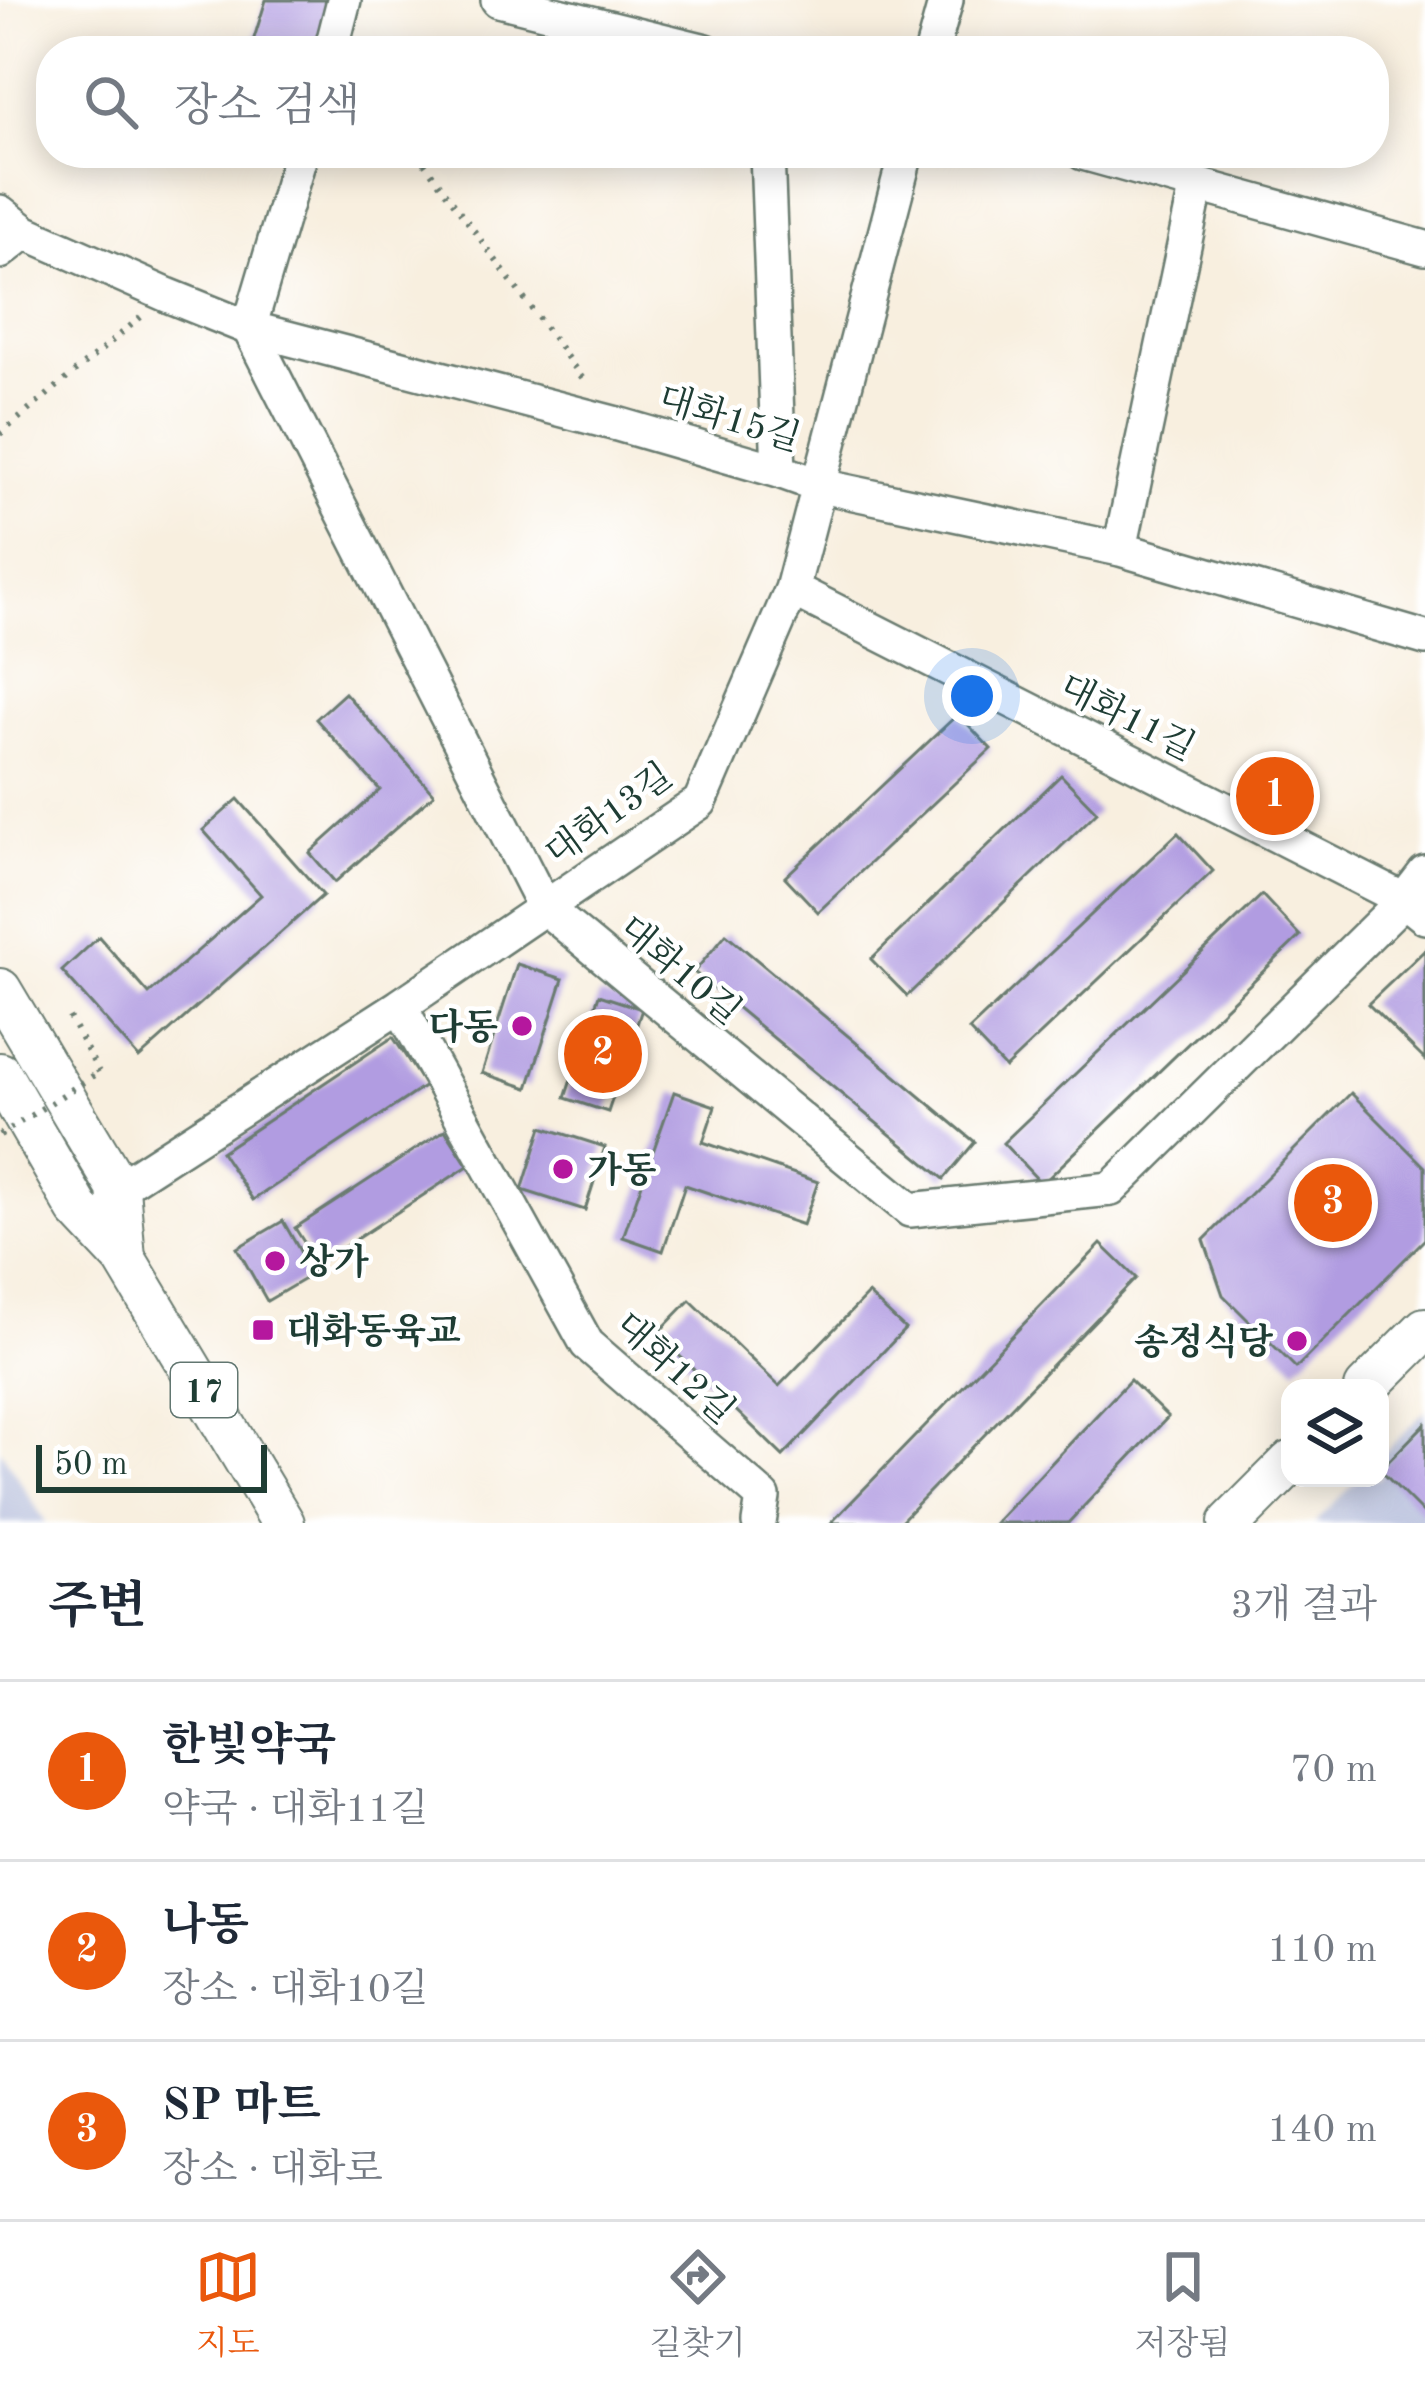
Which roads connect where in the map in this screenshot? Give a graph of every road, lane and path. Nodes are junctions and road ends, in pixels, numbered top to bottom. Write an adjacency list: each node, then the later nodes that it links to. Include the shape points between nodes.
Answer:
1 (344, 0): 4 (street)
2 (498, 0): 5 (street)
3 (946, 0): 6 (street)
4 (335, 36)
5 (645, 36)
6 (936, 36)
7 (297, 168): 16 (street)
8 (427, 168): 17 (path)
9 (767, 168): 19 (street)
10 (902, 168): 20 (street, 대화13길)
11 (1138, 168): 12 (street)
12 (1197, 184): 14 (street); 21 (street)
13 (8, 232): 15 (street, 대화15길)
14 (1425, 248)
15 (166, 296): 16 (street, 대화15길); 18 (path)
16 (249, 328): 17 (street, 대화15길); 25 (street, 대화10길)
17 (617, 424): 19 (street, 대화15길)
18 (0, 434)
19 (779, 471): 20 (street, 대화15길)
20 (821, 486): 21 (street, 대화15길); 22 (street, 대화13길)
21 (1120, 550): 23 (street, 대화15길)
22 (792, 589): 24 (street, 대화11길); 25 (street, 대화13길, via 700,802)
23 (1425, 638)
24 (1418, 897): 25 (street, 대화10길, via 1111,1189 910,1210)
25 (544, 907): 27 (street, 대화13길)
26 (0, 990): 31 (main road, 17)
27 (400, 1006): 31 (street, 대화13길); 37 (street, 대화12길, via 587,1344 763,1497)
28 (69, 1017): 30 (path, bridge, via 99,1072)
29 (0, 1074): 32 (main road, 17, via 78,1209)
30 (0, 1135)
31 (118, 1188): 32 (main road, 17)
32 (124, 1258): 36 (main road, 17)
33 (1425, 1329): 34 (main road)
34 (1375, 1379)
35 (1281, 1472): 38 (main road)
36 (283, 1523)
37 (759, 1523)
38 (1229, 1523)

